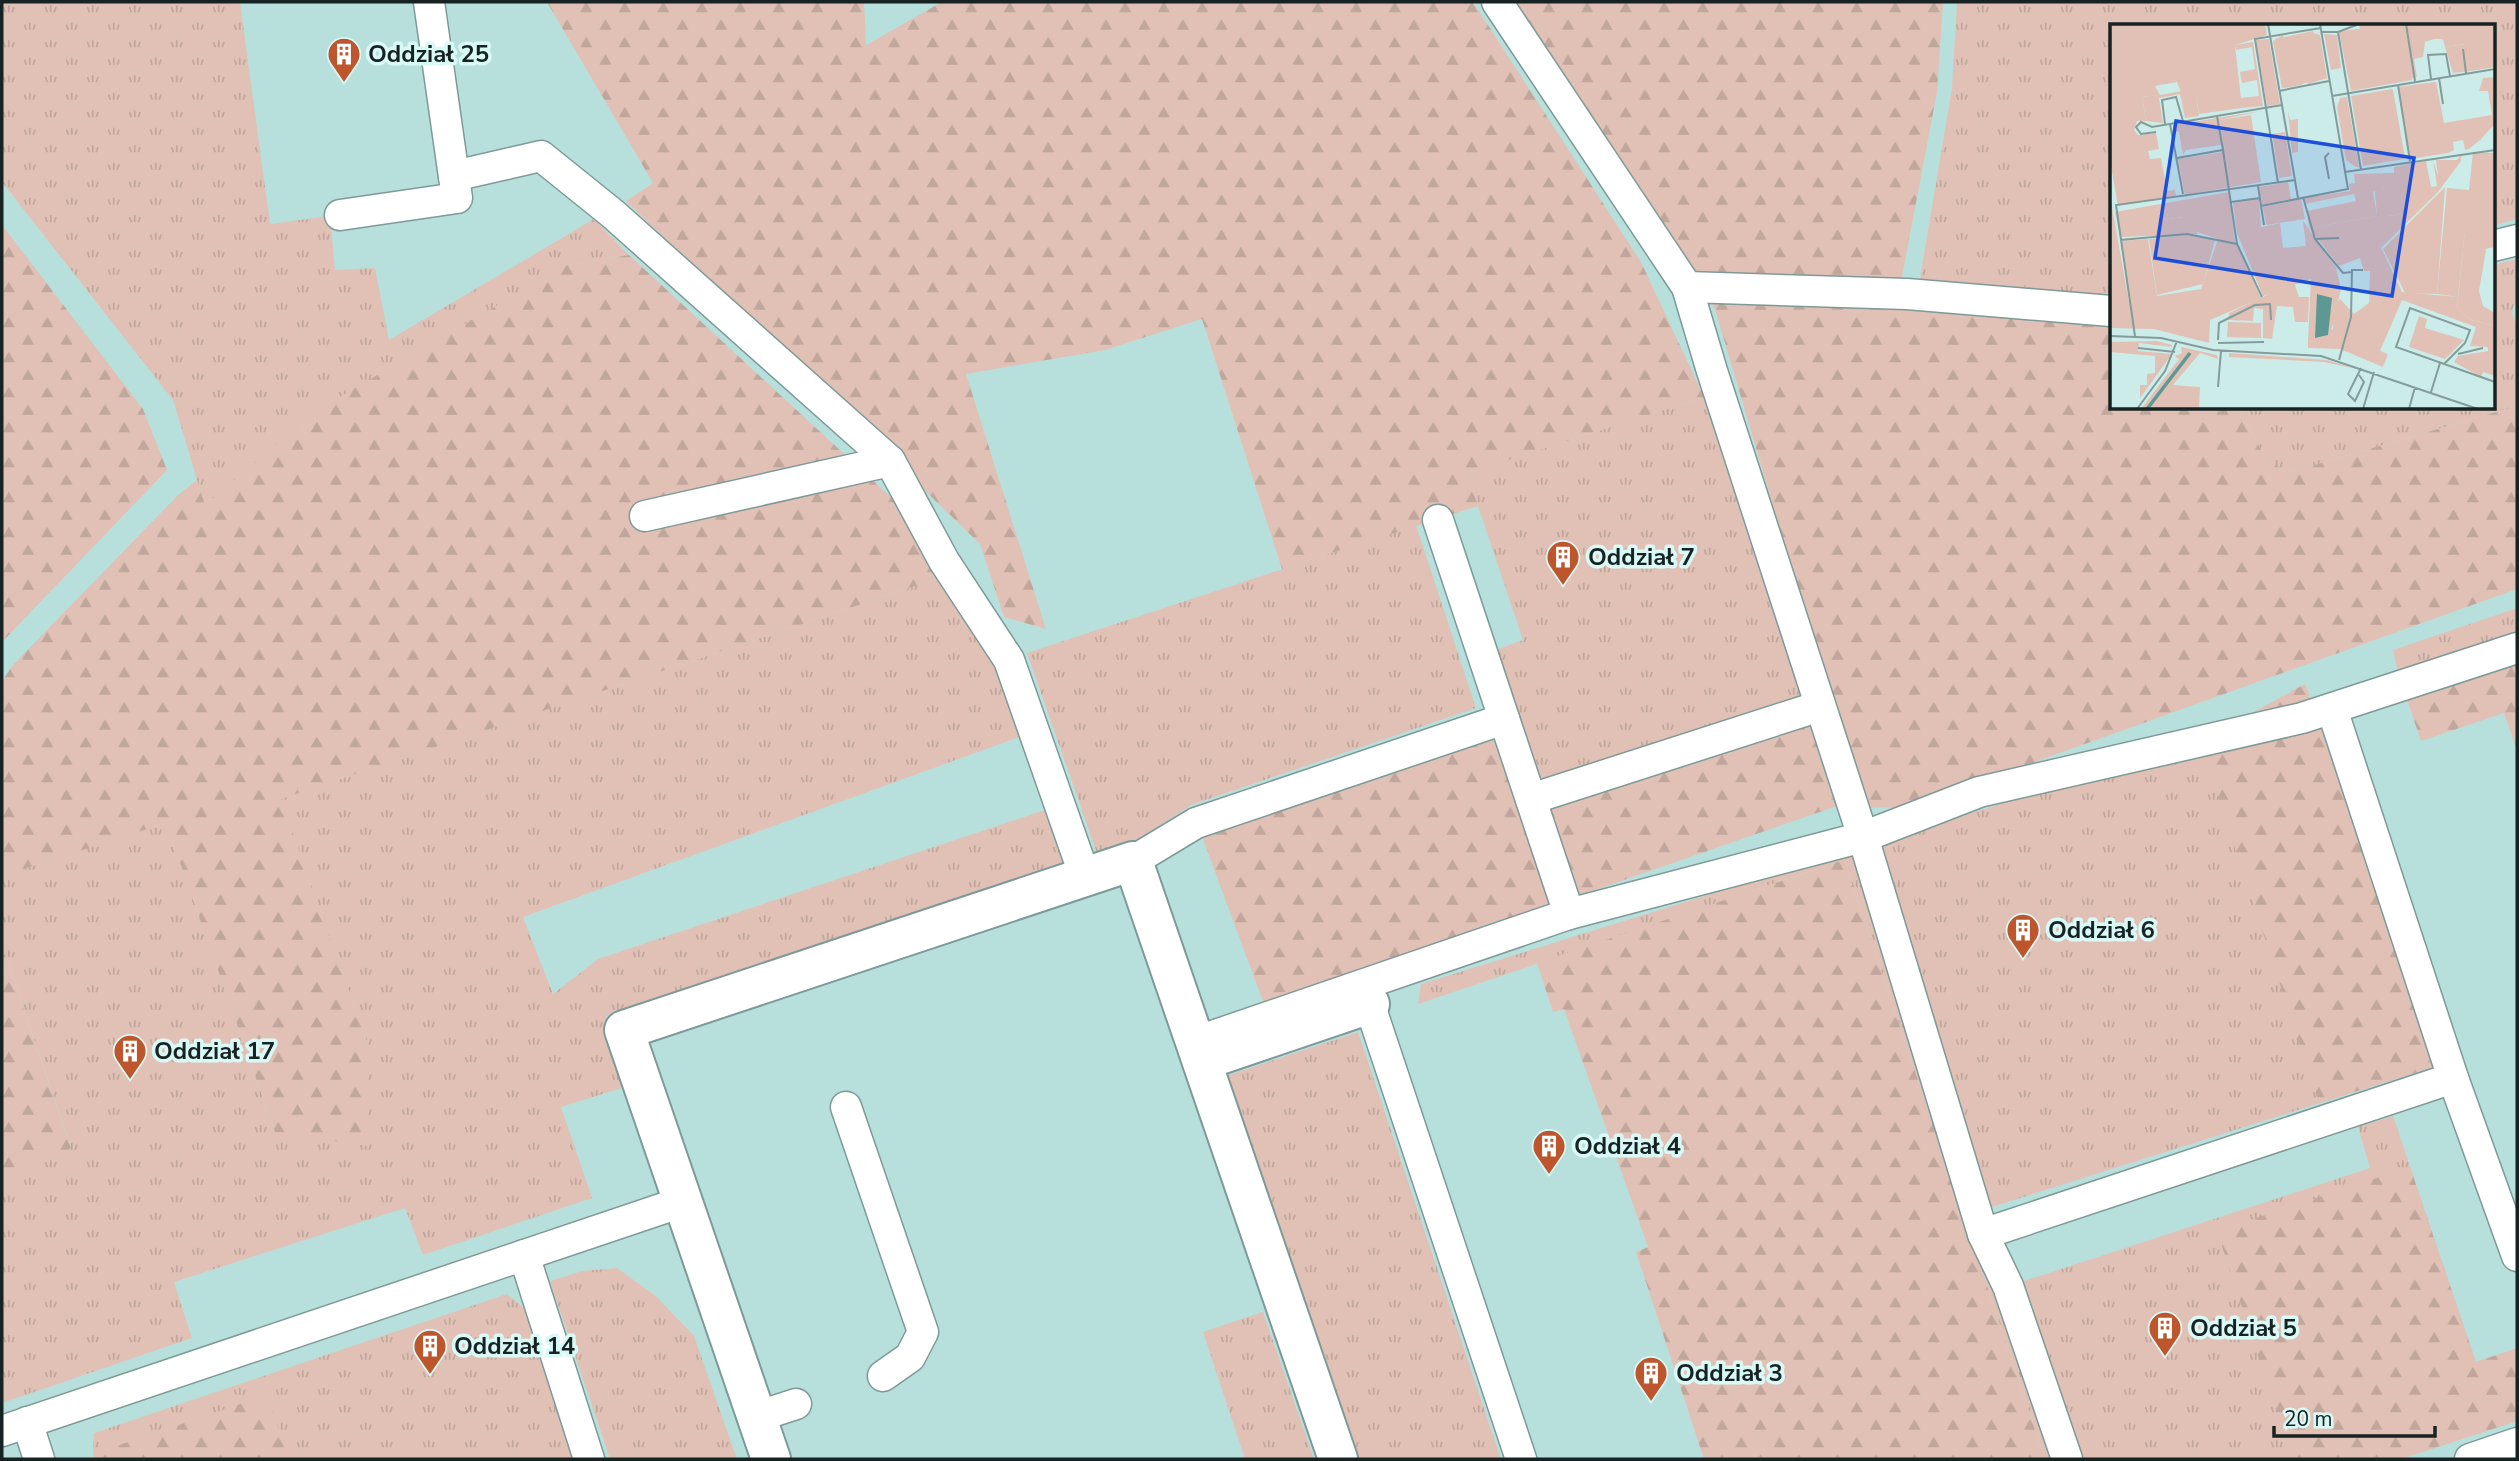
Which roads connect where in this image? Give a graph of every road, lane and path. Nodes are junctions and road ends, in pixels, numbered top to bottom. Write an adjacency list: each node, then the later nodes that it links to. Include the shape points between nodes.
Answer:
1 (429, 2): 3 (lane)
2 (1497, 2): 7 (lane)
3 (454, 176): 4 (lane, via 457,198); 9 (lane, via 541,156 613,214)
4 (340, 215)
5 (2517, 240): 6 (lane)
6 (2494, 246)
7 (1687, 286): 8 (lane, via 1907,294); 13 (lane)
8 (2110, 311)
9 (890, 461): 10 (lane); 19 (lane, via 944,561 1009,660)
10 (645, 516)
11 (1438, 520): 15 (lane)
12 (2517, 648): 14 (lane)
13 (1820, 706): 16 (lane); 17 (lane)
14 (2332, 709): 17 (lane, via 1979,792); 23 (lane)
15 (1504, 719): 16 (lane); 18 (lane, via 1196,823)
16 (1531, 799): 20 (lane)
17 (1863, 837): 20 (lane); 26 (lane)
18 (1133, 861): 19 (street); 22 (street)
19 (1085, 877): 25 (street, via 624,1030)
20 (1569, 914): 21 (lane)
21 (1366, 994): 22 (street); 38 (lane)
22 (1198, 1051): 37 (street)
23 (2453, 1078): 26 (lane); 28 (lane)
24 (846, 1107): 29 (lane, via 923,1332 910,1357)
25 (682, 1202): 27 (lane); 31 (street)
26 (1983, 1234): 39 (lane, via 2008,1286)
27 (524, 1255): 32 (lane); 35 (lane)
28 (2517, 1256)
29 (883, 1376)
30 (796, 1405): 31 (lane)
31 (757, 1417): 36 (street)
32 (15, 1427): 34 (lane)
33 (2517, 1443): 40 (lane)
34 (39, 1459)
35 (589, 1459)
36 (771, 1459)
37 (1338, 1459)
38 (1521, 1459)
39 (2067, 1459)
40 (2470, 1459)

